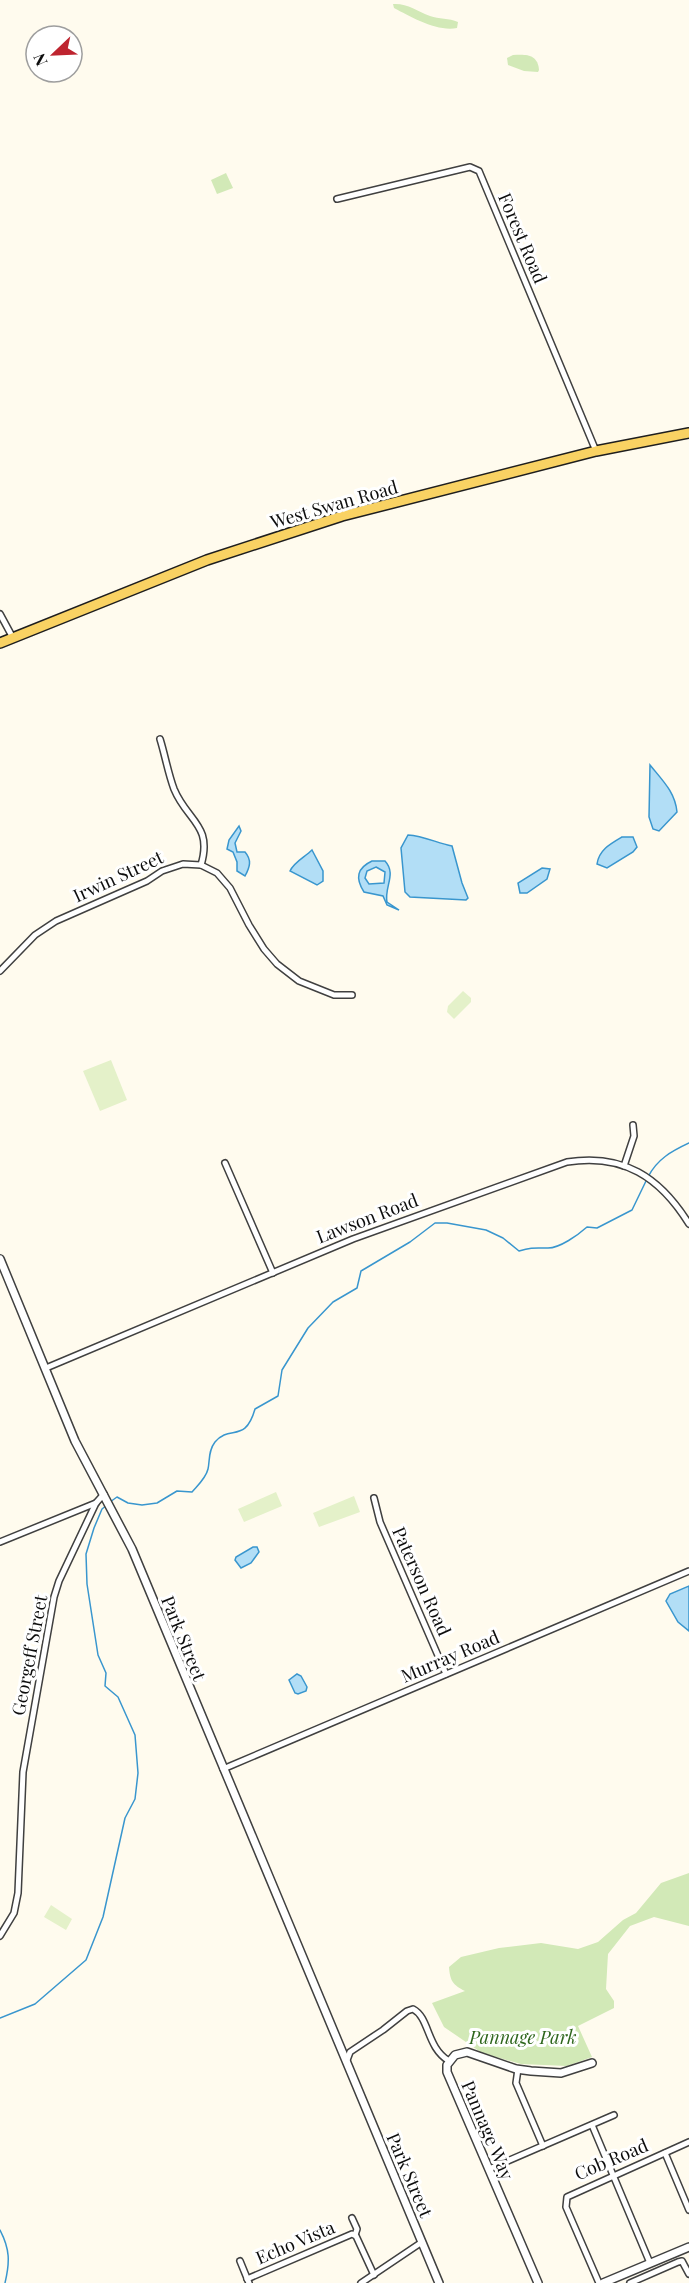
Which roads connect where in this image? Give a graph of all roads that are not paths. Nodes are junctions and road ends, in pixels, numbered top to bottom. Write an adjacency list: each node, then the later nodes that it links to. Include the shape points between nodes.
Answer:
1 (337, 199): 3 (street, Forest Road, via 470,167 479,171)
2 (689, 433): 3 (main road, West Swan Road)
3 (596, 451): 5 (main road, West Swan Road, via 342,516 207,560)
4 (0, 614): 5 (street)
5 (13, 638): 6 (main road, West Swan Road)
6 (0, 643)
7 (160, 739): 8 (street, via 174,788 204,838)
8 (201, 865): 9 (street, Irwin Street, via 183,864 162,871 56,921 35,935); 10 (street, via 217,873 230,888 249,925 277,964 298,981 334,995)
9 (0, 972)
10 (352, 994)
11 (633, 1125): 13 (street, via 634,1136)
12 (225, 1163): 16 (street)
13 (624, 1166): 14 (street, Lawson Road, via 655,1181); 16 (street, Lawson Road, via 584,1159 567,1162 406,1218)
14 (689, 1224)
15 (0, 1259): 17 (street, Park Street)
16 (273, 1273): 17 (street, Lawson Road)
17 (46, 1368): 18 (street, Park Street, via 75,1441)
18 (104, 1494): 20 (street, Georgeff Street); 24 (street, Park Street, via 132,1549)
19 (374, 1498): 23 (street, Paterson Road, via 380,1522)
20 (96, 1503): 21 (street); 25 (street, Georgeff Street, via 54,1597 23,1772 18,1893 14,1913)
21 (0, 1542)
22 (689, 1571): 23 (street, Murray Road)
23 (446, 1674): 24 (street, Murray Road)
24 (223, 1769): 26 (street, Park Street)
25 (0, 1936)
26 (334, 2032): 27 (street, Park Street); 31 (street, Park Street)
27 (347, 2060): 28 (street, via 350,2052 413,2009 418,2011 435,2051); 31 (street, Park Street)
28 (448, 2061): 30 (street, Pannage Way, via 467,2052); 37 (street, Pannage Way, via 447,2072)
29 (592, 2063): 30 (street, Pannage Way, via 561,2073)
30 (518, 2069): 35 (street, via 516,2083)
31 (353, 2078): 42 (street, Park Street)
32 (614, 2115): 33 (street)
33 (592, 2125): 35 (street); 38 (street)
34 (689, 2142): 36 (street, Cob Road)
35 (543, 2146): 37 (street)
36 (665, 2153): 38 (street, Cob Road); 39 (street)
37 (489, 2169): 51 (street, Pannage Way)
38 (613, 2175): 45 (street); 52 (street, Cob Road, via 571,2193 565,2201)
39 (689, 2210)
40 (352, 2218): 41 (street, Echo Vista, via 357,2229)
41 (355, 2235): 47 (street, Echo Vista); 48 (street, Echo Vista)
42 (422, 2242): 47 (street); 50 (street, Park Street)
43 (689, 2247): 45 (street)
44 (240, 2261): 48 (street)
45 (650, 2263): 53 (street)
46 (689, 2274): 54 (street, via 682,2261)
47 (374, 2275): 49 (street)
48 (248, 2281)
49 (361, 2283)
50 (440, 2283)
51 (538, 2283)
52 (599, 2283)
53 (603, 2283)
54 (630, 2283)

